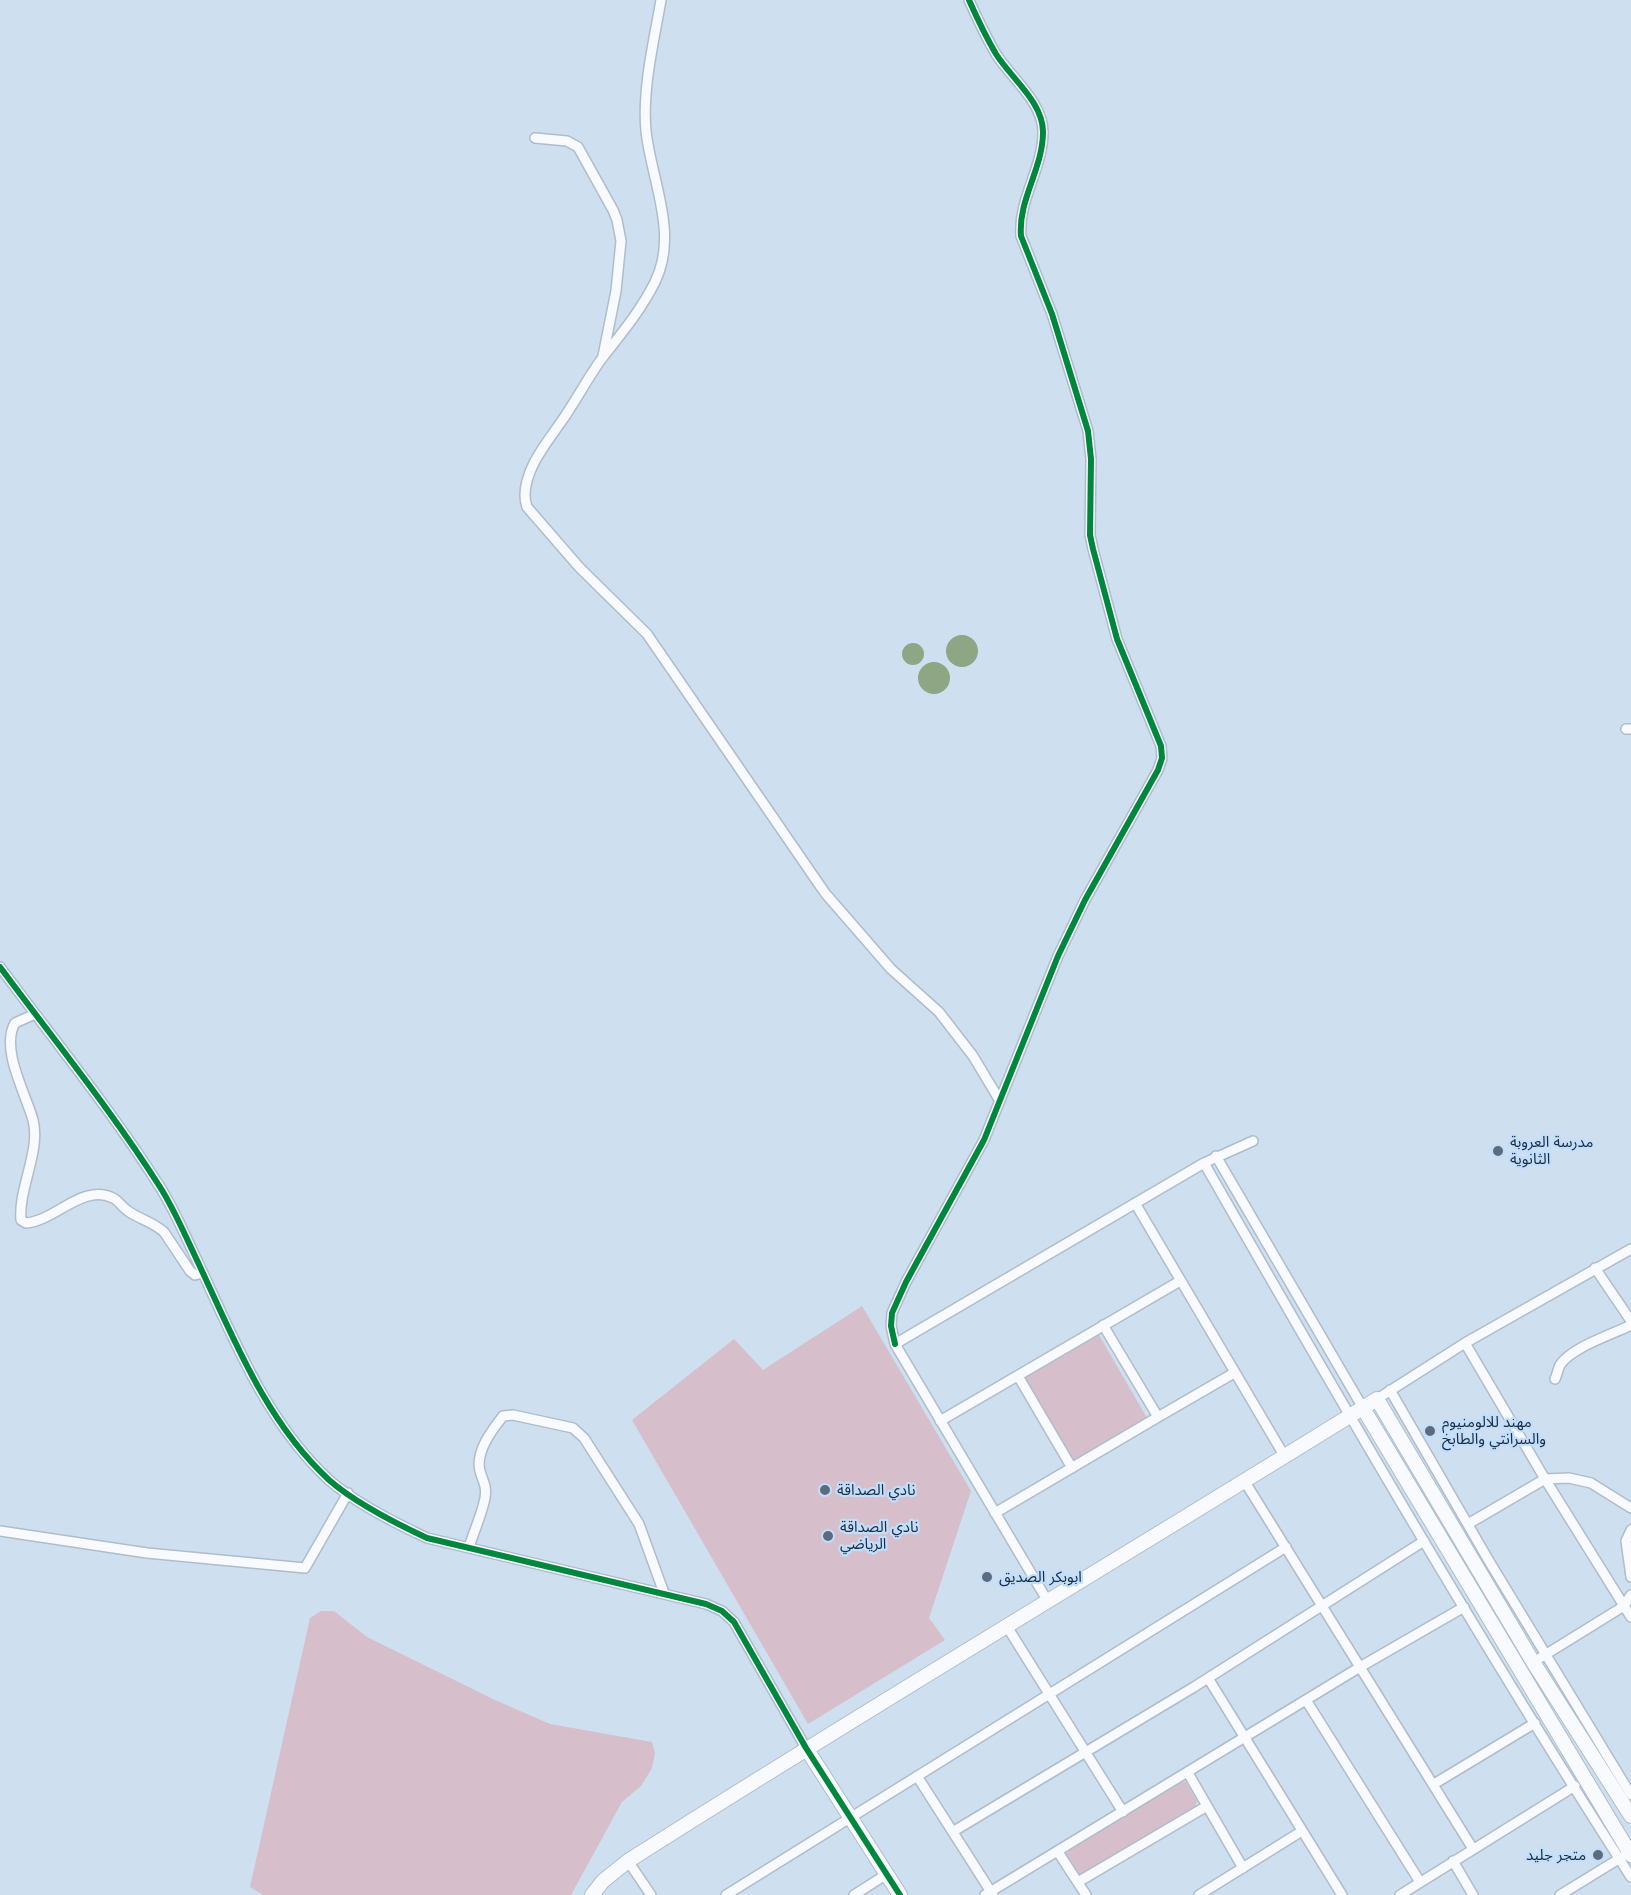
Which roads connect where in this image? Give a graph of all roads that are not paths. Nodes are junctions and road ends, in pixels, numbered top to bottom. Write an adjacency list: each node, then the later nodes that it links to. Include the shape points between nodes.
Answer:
1 (661, 0): 4 (street, via 651,46 646,130 664,221 661,262 646,299)
2 (969, 0): 7 (street, via 997,56 1030,99 1042,122 1042,151 1024,205 1021,236 1052,314 1088,431 1090,535 1114,628 1162,753 1158,770 1072,927)
3 (535, 138): 4 (street, via 567,141 578,147 617,220 621,241 619,265)
4 (602, 358): 7 (street, via 534,462 526,486 527,507 579,567 647,634 825,893 891,969 939,1012 973,1056)
5 (0, 967): 6 (street)
6 (35, 1014): 14 (street, via 161,1189); 14 (street, via 15,1023 9,1038 14,1069 33,1121 21,1220 26,1224 37,1221 84,1197 102,1195 158,1227 190,1271 195,1275)
7 (1000, 1101): 19 (street, via 984,1140 892,1312)
8 (1253, 1141): 9 (street)
9 (1216, 1156): 10 (street); 25 (street)
10 (1204, 1163): 11 (street); 26 (street)
11 (1135, 1203): 15 (street); 19 (street)
12 (1631, 1248): 13 (street)
13 (1595, 1269): 16 (street); 18 (street)
14 (203, 1273): 33 (street, via 278,1421 303,1454)
15 (1180, 1281): 17 (street); 20 (street)
16 (1631, 1323): 22 (street, via 1580,1348 1559,1366)
17 (1103, 1325): 21 (street); 27 (street)
18 (1465, 1343): 23 (street); 31 (street)
19 (895, 1344): 28 (street)
20 (1234, 1373): 27 (street); 29 (street)
21 (1018, 1376): 28 (street); 30 (street)
22 (1556, 1379)
23 (1390, 1390): 24 (street); 36 (street)
24 (1377, 1399): 25 (street); 51 (street)
25 (1363, 1407): 26 (street); 53 (street)
26 (1349, 1417): 29 (street); 39 (street)
27 (1158, 1418): 30 (street)
28 (940, 1421): 35 (street)
29 (1285, 1456): 32 (street)
30 (1072, 1468): 35 (street)
31 (1545, 1479): 34 (street, via 1580,1479); 36 (street); 47 (street)
32 (1245, 1482): 40 (street); 45 (street)
33 (348, 1493): 38 (street, via 305,1568 147,1553); 41 (street, via 427,1538)
34 (1631, 1508)
35 (995, 1513): 45 (street)
36 (1468, 1524): 51 (street)
37 (1631, 1530): 42 (street, via 1626,1541)
38 (0, 1531)
39 (1425, 1541): 46 (street); 48 (street)
40 (1286, 1546): 46 (street); 55 (street)
41 (469, 1547): 43 (street); 43 (street, via 484,1499 480,1453 503,1416 573,1428 584,1438 639,1524)
42 (1631, 1577)
43 (664, 1593): 59 (street, via 706,1604 734,1622)
44 (1631, 1595): 47 (street)
45 (1047, 1600): 50 (street)
46 (1322, 1605): 52 (street); 54 (street)
47 (1624, 1606): 49 (street); 51 (street)
48 (1464, 1607): 52 (street); 53 (street)
49 (1631, 1617)
50 (1006, 1625): 55 (street); 59 (street)
51 (1539, 1659): 53 (street); 65 (street)
52 (1360, 1667): 56 (street); 63 (street)
53 (1513, 1674): 57 (street); 68 (street)
54 (1208, 1678): 58 (street); 60 (street)
55 (1050, 1693): 60 (street); 62 (street)
56 (1306, 1700): 58 (street); 82 (street)
57 (1534, 1723): 63 (street); 64 (street)
58 (1245, 1738): 61 (street); 72 (street)
59 (806, 1748): 69 (street); 76 (street)
60 (1085, 1750): 67 (street); 71 (street)
61 (1188, 1773): 66 (street); 67 (street)
62 (917, 1776): 69 (street); 71 (street)
63 (1434, 1784): 73 (street)
64 (1575, 1786): 73 (street); 75 (street)
65 (1628, 1799): 68 (street); 70 (street)
66 (1207, 1806): 78 (street); 81 (street)
67 (1123, 1812): 74 (street)
68 (1606, 1813): 75 (street)
69 (851, 1816): 79 (street); 83 (street)
70 (1631, 1816)
71 (954, 1831): 84 (street)
72 (1302, 1831): 78 (street); 91 (street)
73 (1473, 1849): 77 (street)
74 (1058, 1852): 81 (street); 84 (street)
75 (1626, 1855): 80 (street); 94 (street)
76 (628, 1861): 85 (street); 86 (street)
77 (1453, 1861): 82 (street); 93 (street)
78 (1243, 1868): 90 (street)
79 (887, 1874): 87 (street); 88 (street)
80 (1631, 1878)
81 (1078, 1882): 89 (street)
82 (1420, 1882): 92 (street)
83 (731, 1893)
84 (990, 1894)
85 (592, 1895)
86 (651, 1895)
87 (854, 1895)
88 (900, 1895)
89 (1086, 1895)
90 (1199, 1895)
91 (1342, 1895)
92 (1400, 1895)
93 (1473, 1895)
94 (1560, 1895)

